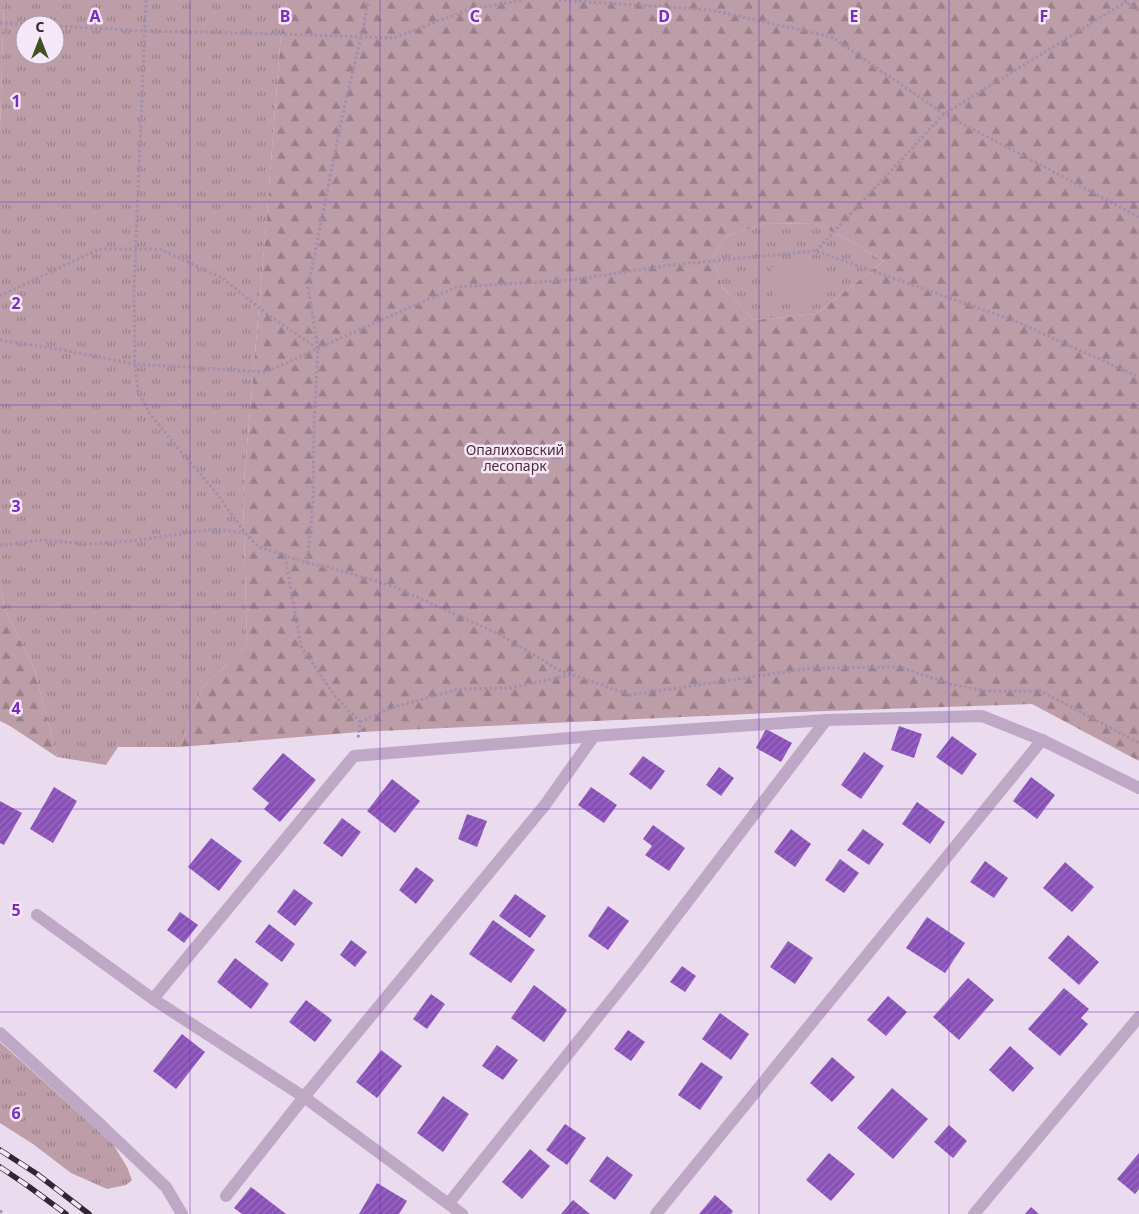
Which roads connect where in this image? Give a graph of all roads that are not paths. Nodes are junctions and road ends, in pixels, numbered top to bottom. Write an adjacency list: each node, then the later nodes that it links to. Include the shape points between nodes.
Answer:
1 (826, 720): 2 (street); 3 (street, via 982,716); 11 (street, via 636,969)
2 (594, 736): 6 (street, via 354,756); 9 (street, via 545,805)
3 (1042, 740): 4 (street); 14 (street)
4 (1139, 788)
5 (37, 915): 6 (street)
6 (154, 999): 9 (street)
7 (1139, 1017): 15 (street)
8 (0, 1033): 12 (street, via 166,1187)
9 (304, 1098): 10 (street); 11 (street)
10 (226, 1196)
11 (449, 1203): 13 (street)
12 (182, 1214)
13 (462, 1214)
14 (656, 1214)
15 (974, 1214)

